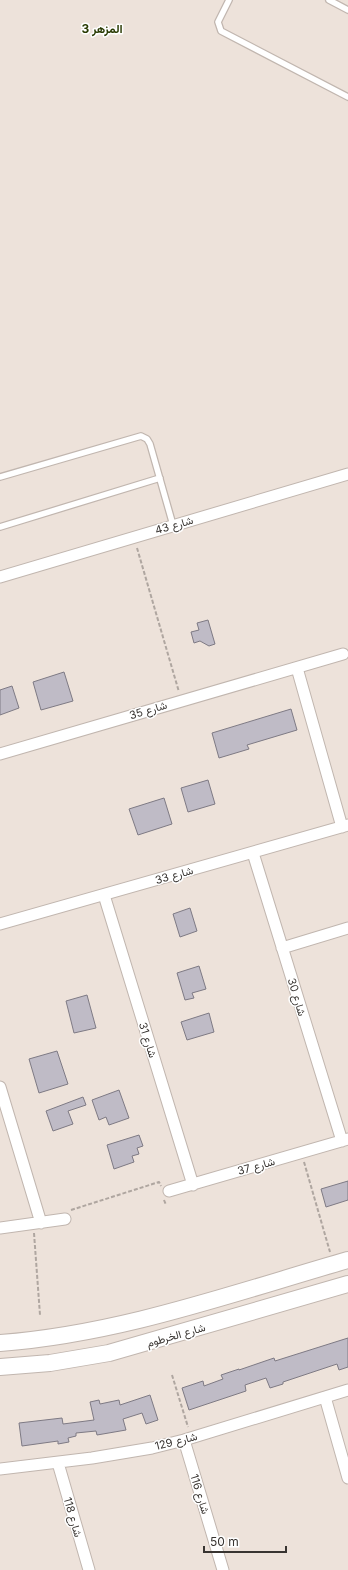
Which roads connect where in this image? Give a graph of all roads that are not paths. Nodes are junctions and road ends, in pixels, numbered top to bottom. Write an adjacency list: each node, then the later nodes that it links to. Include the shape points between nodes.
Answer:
1 (229, 0): 4 (lane, via 218,22 221,31)
2 (329, 0): 3 (lane)
3 (348, 10)
4 (348, 97)
5 (348, 474): 8 (street, شارع 43)
6 (0, 477): 7 (lane, via 138,436 149,442)
7 (160, 478): 8 (lane); 9 (lane)
8 (173, 525): 10 (street, شارع 43)
9 (0, 527)
10 (0, 577)
11 (342, 654): 12 (street, شارع 35)
12 (297, 668): 13 (street, شارع 35); 14 (street)
13 (0, 754)
14 (345, 826): 15 (street, شارع 33)
15 (253, 853): 16 (street, شارع 33); 19 (street, شارع 30)
16 (104, 895): 17 (street, شارع 33); 22 (street, شارع 31)
17 (0, 924)
18 (348, 928): 19 (street)
19 (282, 948): 21 (street, شارع 30)
20 (0, 1087): 25 (street)
21 (345, 1140): 22 (street, شارع 37)
22 (193, 1185): 23 (street, شارع 37)
23 (164, 1191)
24 (67, 1215): 25 (street)
25 (37, 1223): 26 (street)
26 (0, 1228)
27 (341, 1262): 29 (main road, via 128,1323 57,1337)
28 (348, 1284): 30 (main road, شارع الخرطوم, via 109,1353 50,1363)
29 (0, 1343)
30 (0, 1367)
31 (348, 1390): 32 (street, شارع 129)
32 (325, 1397): 33 (street, شارع 129); 36 (street)
33 (188, 1439): 34 (street, شارع 129, via 120,1454); 38 (street, شارع 116)
34 (58, 1463): 35 (street, شارع 129); 37 (street, شارع 118)
35 (0, 1469)
36 (348, 1478)
37 (89, 1570)
38 (223, 1570)

